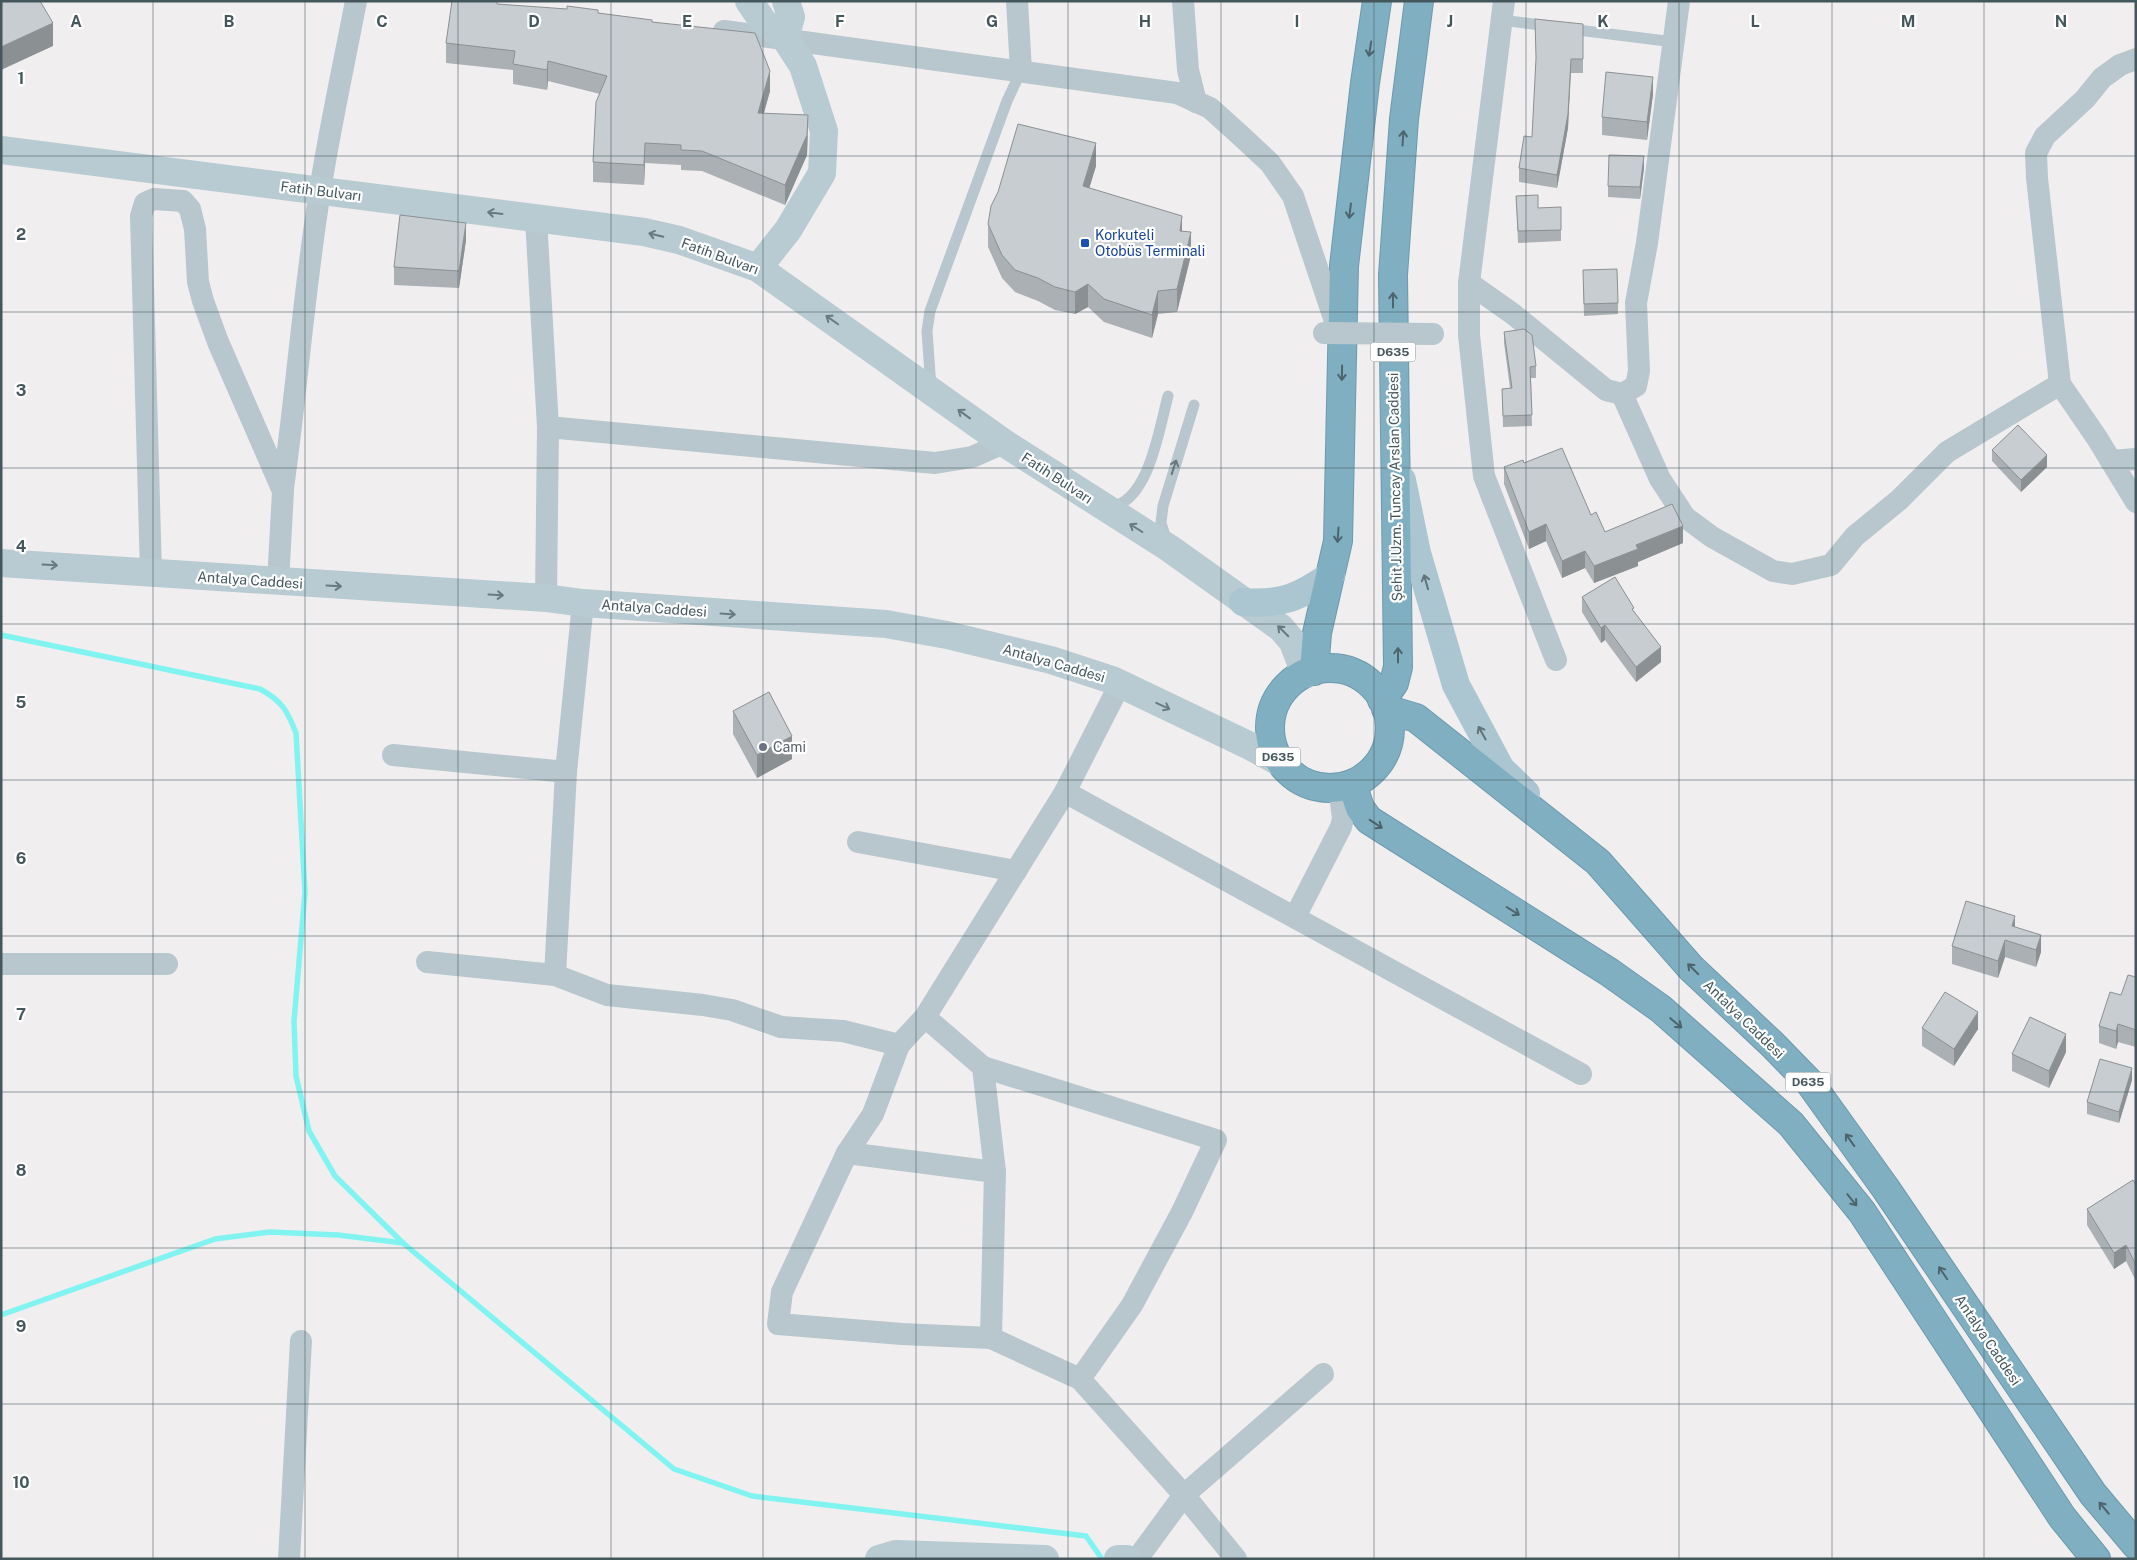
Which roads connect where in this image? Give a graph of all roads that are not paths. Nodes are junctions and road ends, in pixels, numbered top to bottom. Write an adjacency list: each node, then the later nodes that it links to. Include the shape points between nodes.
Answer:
1 (356, 1): 18 (street)
2 (748, 1): 11 (main road, via 764,23)
3 (786, 1): 11 (main road, via 791,17)
4 (1017, 1): 14 (street)
5 (1183, 1): 15 (street, via 1188,70)
6 (1377, 1): 24 (highway, one-way to 24)
7 (1419, 1): 32 (highway, Şehit J.Uzm. Tuncay Arslan Caddesi / D635, one-way to 7, via 1393,275 1404,120)
8 (1679, 1): 12 (street)
9 (1502, 11): 12 (lane); 22 (street)
10 (706, 29): 11 (street)
11 (785, 38): 14 (street); 21 (main road, via 803,66 824,131 822,173 788,230)
12 (1674, 42): 27 (street, via 1636,303 1639,370 1636,386)
13 (2136, 59): 25 (street, via 2120,65 2102,78 2085,99 2045,136 2036,153)
14 (1020, 71): 15 (street, via 1176,94); 26 (lane, via 930,311 927,331)
15 (1196, 102): 24 (street, via 1210,108 1270,163 1293,196)
16 (1, 150): 17 (main road, Fatih Bulvarı)
17 (198, 175): 18 (main road, Fatih Bulvarı); 19 (street, via 197,191)
18 (320, 190): 20 (main road, Fatih Bulvarı, one-way to 18); 35 (street, via 302,315)
19 (190, 209): 35 (street, via 203,301); 40 (street, via 183,202 154,199 145,203 141,216)
20 (536, 218): 21 (main road, Fatih Bulvarı, one-way to 20, via 679,240 644,232); 30 (street)
21 (758, 268): 26 (main road, Fatih Bulvarı, one-way to 21)
22 (1469, 283): 27 (street, via 1513,314 1606,390); 46 (street, via 1469,335 1484,476)
23 (1433, 334): 24 (street, bridge)
24 (1333, 339): 41 (highway, one-way to 41, via 1338,541)
25 (2060, 384): 27 (street, via 1947,452 1855,536 1831,565 1792,574 1774,571 1712,537 1685,517 1660,480); 34 (street)
26 (931, 389): 31 (main road, Fatih Bulvarı, one-way to 26)
27 (1622, 394)
28 (1168, 396): 37 (lane, via 1142,483 1120,506)
29 (1194, 404): 38 (lane, one-way to 29, via 1161,523 1163,506)
30 (548, 427): 31 (street, via 935,463 972,457); 43 (street)
31 (1004, 443): 37 (main road, Fatih Bulvarı)
32 (1395, 446): 49 (highway, Şehit J.Uzm. Tuncay Arslan Caddesi / D635, one-way to 32, via 1398,667); 56 (main road, one-way to 32, via 1501,769 1456,685 1418,552)
33 (2136, 459): 34 (street)
34 (2111, 461): 36 (street)
35 (283, 491): 42 (street)
36 (2136, 502)
37 (1103, 508): 38 (main road, Fatih Bulvarı, one-way to 37)
38 (1169, 548): 44 (main road, Fatih Bulvarı)
39 (1, 563): 40 (main road, Antalya Caddesi, one-way to 40)
40 (151, 573): 42 (main road, Antalya Caddesi)
41 (1331, 574): 44 (main road, via 1291,599 1266,604); 47 (highway)
42 (278, 582): 43 (main road, Antalya Caddesi, one-way to 43)
43 (546, 598): 45 (main road, Antalya Caddesi)
44 (1243, 602): 47 (main road, Fatih Bulvarı, one-way to 44, via 1281,628)
45 (583, 603): 48 (main road, Antalya Caddesi, one-way to 48, via 886,624 1051,660); 52 (street)
46 (1556, 660)
47 (1310, 672): 49 (highway, via 1334,669 1354,674 1370,684); 51 (highway, D635, via 1289,684 1273,708 1271,737)
48 (1120, 684): 51 (main road, Antalya Caddesi, one-way to 51); 54 (street)
49 (1384, 704): 53 (highway, via 1390,729 1386,748 1369,773); 56 (highway, Antalya Caddesi / D635, via 1416,718)
50 (393, 755): 52 (street)
51 (1282, 763): 53 (highway, D635, via 1304,782 1323,788)
52 (566, 772): 62 (street)
53 (1346, 785): 58 (street, via 1341,827); 82 (highway, D635, one-way to 82, via 1369,820 1609,972 1661,1010 1791,1124 1862,1212 2062,1517)
54 (1065, 792): 57 (street); 58 (street)
55 (858, 842): 57 (street)
56 (1595, 860): 74 (highway, Antalya Caddesi / D635, one-way to 56, via 2093,1494 1810,1083 1691,968)
57 (1016, 871): 63 (street)
58 (1295, 917): 66 (street)
59 (427, 962): 62 (street)
60 (1, 964): 61 (street)
61 (167, 964)
62 (555, 975): 64 (street, via 607,995 703,1005 732,1010 781,1027 843,1031)
63 (926, 1017): 64 (street); 65 (street)
64 (899, 1045): 67 (street, via 873,1114)
65 (983, 1067): 68 (street); 72 (street, via 1216,1140 1132,1305)
66 (1581, 1074)
67 (847, 1153): 68 (street); 69 (street, via 782,1292 778,1324)
68 (996, 1172): 69 (street)
69 (991, 1338): 72 (street)
70 (301, 1341): 75 (street)
71 (1323, 1374): 73 (street)
72 (1080, 1379): 73 (street)
73 (1184, 1496): 80 (street); 81 (street)
74 (2136, 1545)
75 (288, 1559)
76 (879, 1559): 77 (main road, via 896,1554)
77 (1045, 1559)
78 (1118, 1559): 79 (main road)
79 (1126, 1559)
80 (1137, 1559)
81 (1236, 1559)
82 (2096, 1559)

